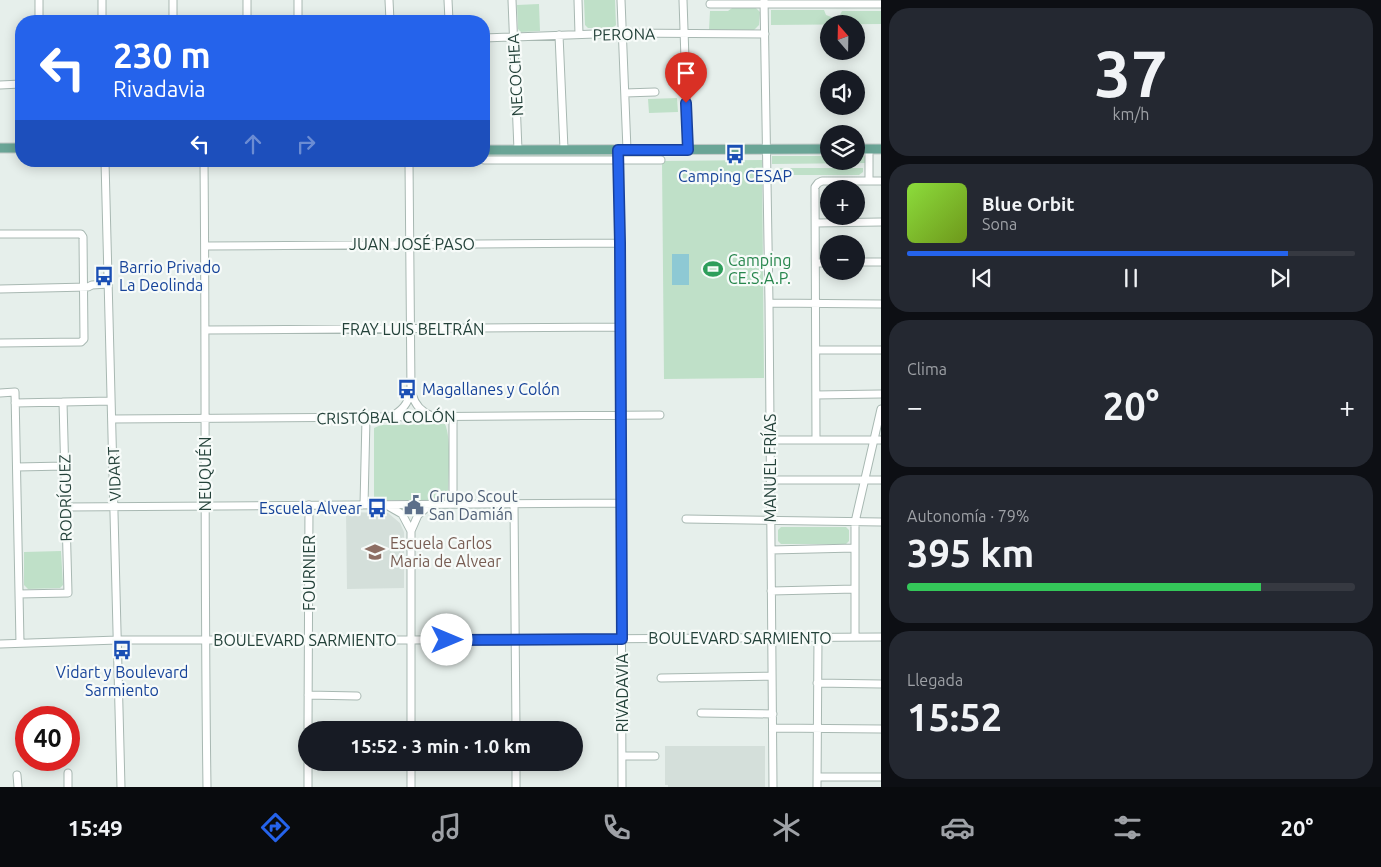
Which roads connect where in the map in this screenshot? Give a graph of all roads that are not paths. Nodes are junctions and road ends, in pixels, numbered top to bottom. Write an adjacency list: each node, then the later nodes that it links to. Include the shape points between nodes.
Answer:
1 (39, 0): 16 (street)
2 (102, 0): 17 (street)
3 (173, 0): 18 (street)
4 (247, 0): 19 (street)
5 (298, 0): 20 (street)
6 (389, 0): 21 (street)
7 (448, 0): 22 (street)
8 (512, 0): 29 (street, NECOCHEA)
9 (578, 0): 25 (street)
10 (621, 0): 23 (street, RIVADAVIA)
11 (683, 0): 24 (street)
12 (764, 2): 13 (street); 14 (street); 26 (street, MANUEL FRÍAS)
13 (866, 2): 15 (street)
14 (710, 4)
15 (881, 4)
16 (39, 15)
17 (102, 15)
18 (173, 15)
19 (246, 15)
20 (298, 15)
21 (390, 15)
22 (449, 15)
23 (622, 33): 24 (street, PERONA); 25 (street, PERONA); 33 (street, RIVADAVIA)
24 (684, 33): 26 (street, PERONA); 43 (street)
25 (579, 34): 27 (street, PERONA)
26 (765, 34): 37 (street, MANUEL FRÍAS)
27 (559, 35): 29 (street, PERONA); 36 (street)
28 (490, 38): 29 (street, PERONA)
29 (514, 38): 41 (street, NECOCHEA)
30 (15, 84): 31 (street)
31 (0, 85)
32 (655, 92): 33 (street)
33 (625, 93): 42 (street, RIVADAVIA)
34 (0, 148): 35 (main road)
35 (15, 148)
36 (564, 149): 41 (main road); 42 (main road)
37 (767, 149): 38 (main road); 43 (main road); 65 (street, MANUEL FRÍAS)
38 (820, 149)
39 (877, 149): 50 (street)
40 (490, 150): 41 (main road)
41 (518, 150)
42 (622, 150): 43 (main road); 45 (street, RIVADAVIA)
43 (688, 150)
44 (490, 160): 45 (street)
45 (618, 160): 46 (street); 55 (street, RIVADAVIA)
46 (661, 160)
47 (105, 167): 63 (street, VIDART)
48 (204, 167): 57 (street, NEUQUÉN)
49 (410, 167): 56 (street)
50 (869, 181): 51 (street); 53 (street, via 818,183 815,187)
51 (881, 181)
52 (881, 222): 53 (street)
53 (816, 223): 60 (street)
54 (0, 234): 62 (street, via 81,234)
55 (620, 243): 56 (street, JUAN JOSÉ PASO); 68 (street, RIVADAVIA)
56 (410, 244): 57 (street, JUAN JOSÉ PASO); 69 (street)
57 (205, 246): 70 (street, NEUQUÉN)
58 (865, 262): 59 (street)
59 (881, 262)
60 (816, 263): 61 (street); 66 (street)
61 (820, 263)
62 (86, 287): 63 (street); 64 (street); 71 (street, via 84,339 81,342)
63 (108, 287): 78 (street, VIDART)
64 (0, 289)
65 (769, 303): 66 (street); 90 (street, MANUEL FRÍAS)
66 (816, 303): 67 (street); 72 (street)
67 (881, 304)
68 (621, 328): 69 (street, FRAY LUIS BELTRÁN); 83 (street, RIVADAVIA)
69 (410, 329): 70 (street, FRAY LUIS BELTRÁN); 74 (street)
70 (206, 330): 86 (street, NEUQUÉN)
71 (0, 343)
72 (816, 350): 73 (street); 77 (street)
73 (881, 350)
74 (411, 391): 84 (street, via 415,404 428,415); 88 (street, via 405,406)
75 (0, 393): 80 (street, via 15,392)
76 (881, 394): 77 (street)
77 (816, 395): 91 (street)
78 (111, 401): 79 (street); 89 (street, VIDART)
79 (63, 402): 80 (street); 93 (street, RODRÍGUEZ)
80 (16, 403): 94 (street)
81 (881, 410): 92 (street)
82 (660, 415): 83 (street, CRISTÓBAL COLÓN)
83 (621, 416): 85 (street, CRISTÓBAL COLÓN); 98 (street, RIVADAVIA)
84 (436, 417): 85 (street, CRISTÓBAL COLÓN); 88 (street, CRISTÓBAL COLÓN)
85 (453, 417): 100 (street)
86 (205, 418): 87 (street, CRISTÓBAL COLÓN); 89 (street, CRISTÓBAL COLÓN); 106 (street, NEUQUÉN)
87 (366, 418): 88 (street, CRISTÓBAL COLÓN); 103 (street)
88 (389, 418)
89 (112, 419): 105 (street, VIDART)
90 (770, 440): 91 (street); 95 (street, MANUEL FRÍAS)
91 (816, 440): 92 (street)
92 (877, 440): 96 (street)
93 (65, 466): 94 (street); 107 (street, RODRÍGUEZ)
94 (17, 467): 117 (street)
95 (770, 480): 96 (street); 109 (street, MANUEL FRÍAS)
96 (864, 480): 97 (street); 110 (street)
97 (881, 480)
98 (621, 503): 101 (street); 122 (street, RIVADAVIA)
99 (431, 504): 100 (street); 104 (street); 112 (street, via 418,515)
100 (453, 504): 101 (street)
101 (514, 504): 127 (street)
102 (309, 505): 103 (street); 106 (street); 125 (street, FOURNIER)
103 (364, 505): 104 (street)
104 (386, 505): 112 (street, via 402,514)
105 (115, 506): 106 (street); 107 (street); 123 (street, VIDART)
106 (205, 506): 124 (street, NEUQUÉN)
107 (66, 507): 117 (street, RODRÍGUEZ, via 68,593)
108 (686, 519): 109 (street)
109 (770, 522): 110 (street); 114 (street, MANUEL FRÍAS)
110 (855, 522): 111 (street); 113 (street)
111 (881, 522)
112 (410, 531): 126 (street)
113 (855, 548): 114 (street); 115 (street)
114 (771, 550): 116 (street, MANUEL FRÍAS)
115 (855, 590): 116 (street); 119 (street)
116 (771, 592): 121 (street, MANUEL FRÍAS)
117 (19, 594): 128 (street)
118 (818, 637): 119 (street, BOULEVARD SARMIENTO); 121 (street, BOULEVARD SARMIENTO); 132 (street)
119 (855, 637): 120 (street, BOULEVARD SARMIENTO)
120 (881, 637)
121 (771, 638): 122 (street, BOULEVARD SARMIENTO); 130 (street, MANUEL FRÍAS)
122 (622, 639): 127 (street, BOULEVARD SARMIENTO); 144 (street, RIVADAVIA)
123 (118, 640): 124 (street, BOULEVARD SARMIENTO); 128 (street, BOULEVARD SARMIENTO); 155 (street, VIDART)
124 (205, 640): 125 (street, BOULEVARD SARMIENTO); 156 (street, NEUQUÉN)
125 (309, 640): 126 (street, BOULEVARD SARMIENTO); 134 (street, FOURNIER)
126 (411, 640): 127 (street, BOULEVARD SARMIENTO); 139 (street)
127 (515, 640): 140 (street)
128 (20, 643): 129 (street, BOULEVARD SARMIENTO)
129 (0, 644)
130 (772, 676): 131 (street); 137 (street, MANUEL FRÍAS)
131 (660, 678)
132 (817, 683): 133 (street); 142 (street)
133 (881, 684)
134 (308, 695): 135 (street); 138 (street, FOURNIER)
135 (357, 696)
136 (701, 713): 137 (street)
137 (773, 714): 141 (street, MANUEL FRÍAS)
138 (308, 721)
139 (411, 721)
140 (516, 721)
141 (773, 728): 142 (street); 161 (street, MANUEL FRÍAS)
142 (816, 728): 143 (street); 151 (street)
143 (881, 729)
144 (622, 756): 145 (street); 160 (street, RIVADAVIA)
145 (655, 756)
146 (308, 771): 157 (street)
147 (411, 771): 158 (street)
148 (516, 771): 159 (street)
149 (68, 773): 154 (street)
150 (17, 775): 153 (street)
151 (817, 777): 152 (street); 162 (street)
152 (881, 777)
153 (18, 787)
154 (68, 787)
155 (122, 787)
156 (207, 787)
157 (308, 787)
158 (412, 787)
159 (516, 787)
160 (622, 787)
161 (773, 787)
162 (816, 787)

